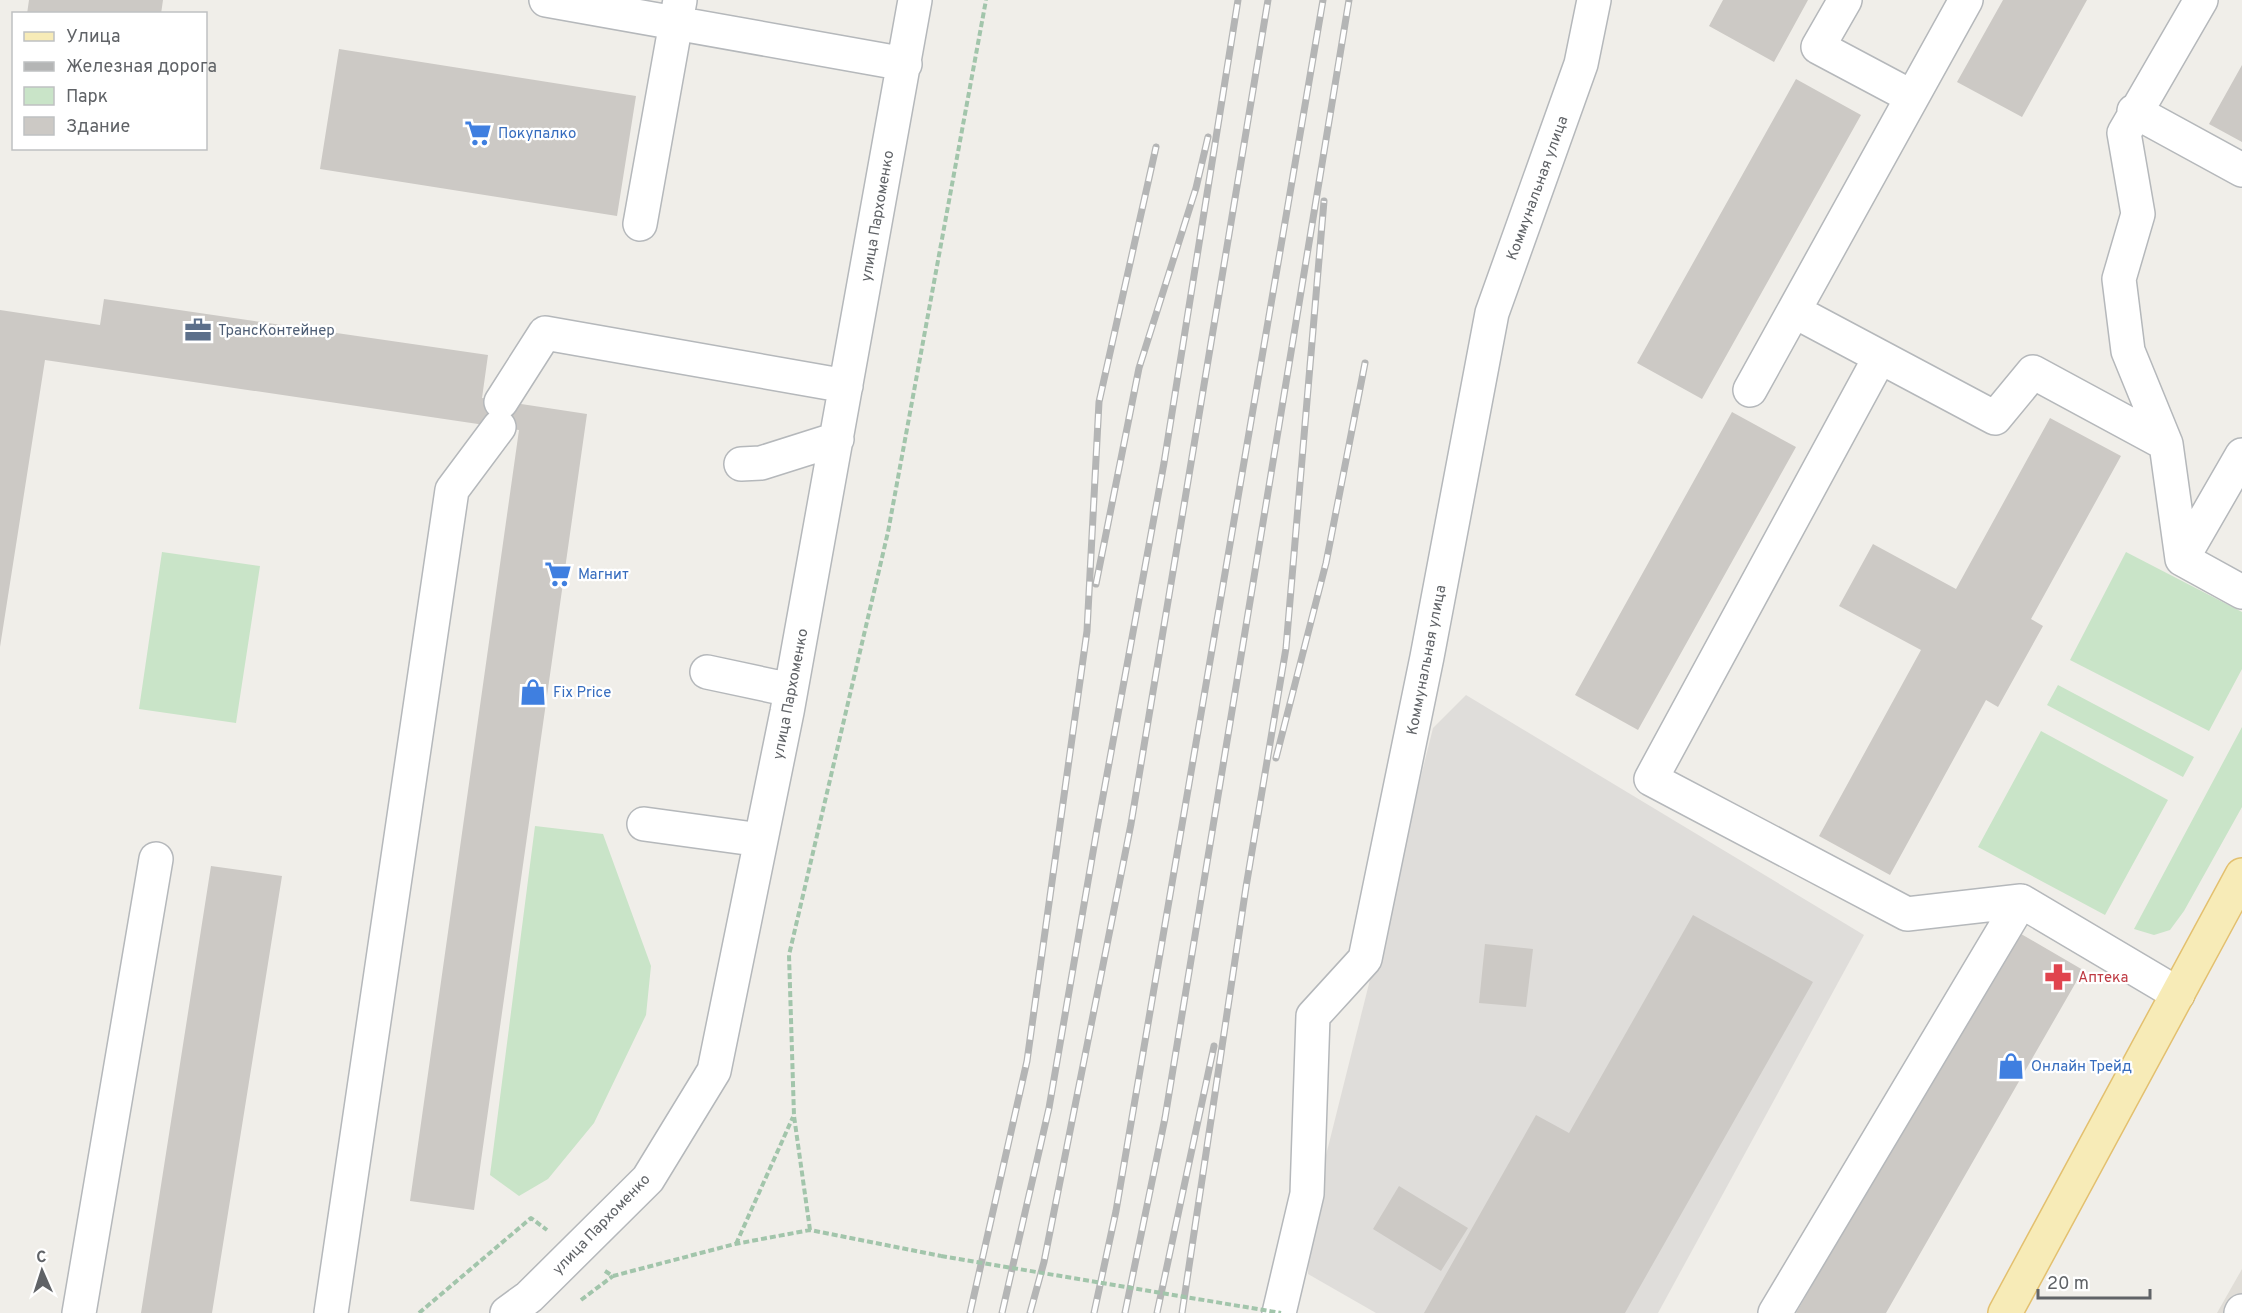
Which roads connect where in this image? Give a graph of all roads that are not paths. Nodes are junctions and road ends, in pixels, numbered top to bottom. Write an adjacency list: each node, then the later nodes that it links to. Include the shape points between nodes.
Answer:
1 (915, 0): 8 (street, улица Пархоменко)
2 (1594, 0): 34 (street, Коммунальная улица, via 1581,64 1492,313 1365,959 1313,1016 1307,1194)
3 (1845, 0): 9 (street, via 1818,47)
4 (1966, 0): 9 (street)
5 (2201, 0): 10 (street)
6 (555, 1): 7 (street)
7 (677, 12): 8 (street); 12 (street)
8 (905, 64): 15 (street, улица Пархоменко)
9 (1912, 96): 13 (street)
10 (2134, 111): 11 (street); 18 (street, via 2124,133 2138,214 2119,279 2127,351)
11 (2242, 170)
12 (640, 224)
13 (1794, 311): 14 (street); 16 (street)
14 (1880, 357): 18 (street, via 1995,418 2033,372); 29 (street, via 1651,779 1908,914)
15 (846, 386): 17 (street, улица Пархоменко); 32 (street, via 545,333 452,490)
16 (1750, 390)
17 (837, 440): 20 (street, via 760,463); 24 (street, улица Пархоменко)
18 (2166, 444): 21 (street)
19 (2242, 455): 21 (street)
20 (741, 464)
21 (2182, 560): 22 (street)
22 (2242, 592)
23 (707, 672): 24 (street)
24 (791, 690): 26 (street, улица Пархоменко)
25 (644, 824): 26 (street)
26 (761, 840): 33 (street, улица Пархоменко, via 714,1071 648,1179 529,1297)
27 (156, 859): 31 (street)
28 (2242, 875): 30 (main road)
29 (2021, 901): 30 (street); 35 (street)
30 (2178, 994): 36 (main road)
31 (79, 1313)
32 (331, 1313)
33 (507, 1313)
34 (1280, 1313)
35 (1775, 1313)
36 (2005, 1313)

